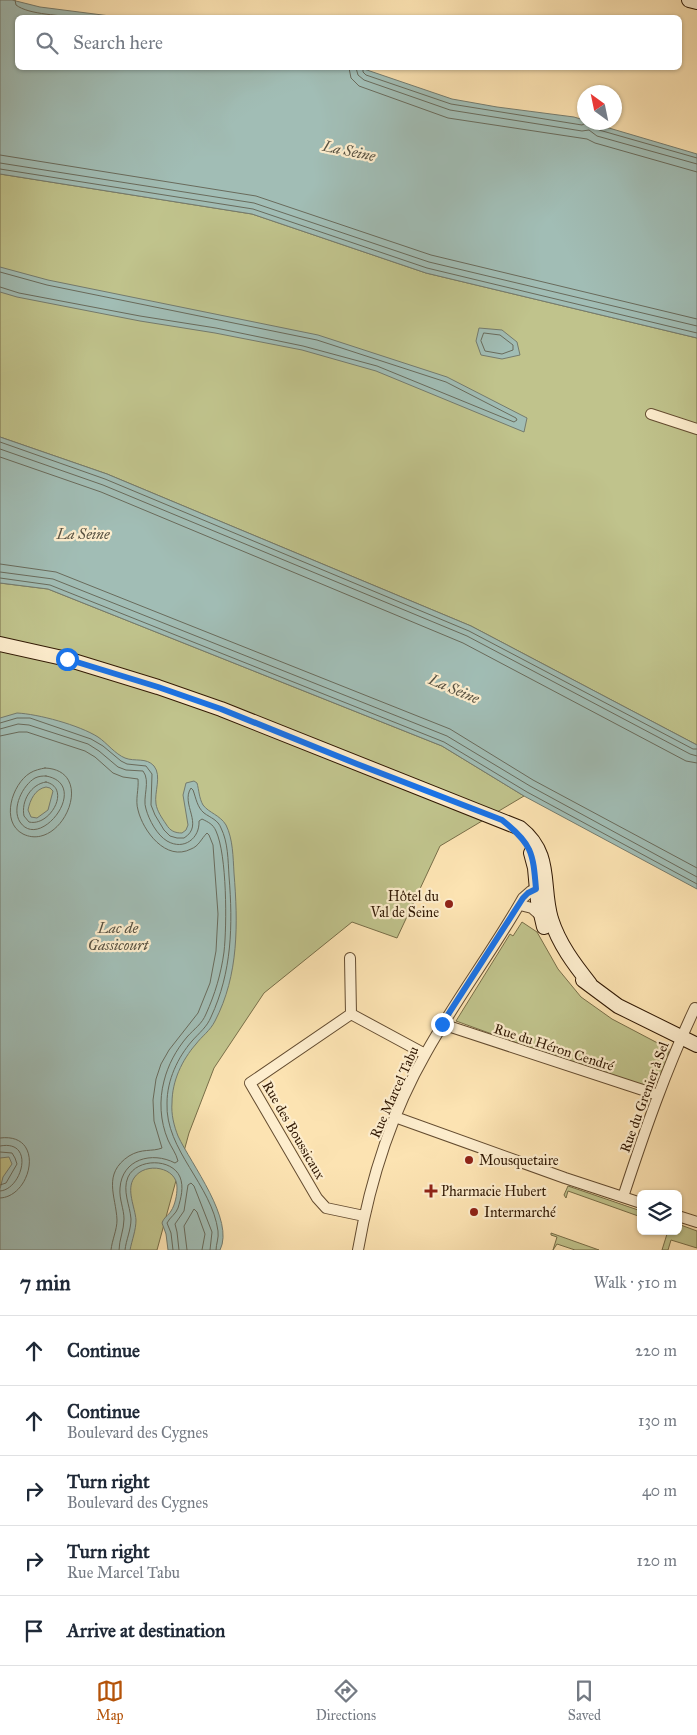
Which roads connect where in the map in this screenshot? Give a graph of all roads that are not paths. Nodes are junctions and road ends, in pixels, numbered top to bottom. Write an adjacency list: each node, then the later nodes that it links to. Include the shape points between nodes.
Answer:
1 (689, 0): 2 (main road)
2 (696, 1)
3 (651, 414): 4 (street)
4 (697, 429)
5 (0, 644): 6 (main road, via 67,659 221,709 520,828 536,845 543,860)
6 (542, 894): 7 (street, Rue Marcel Tabu, via 526,894); 8 (main road); 10 (main road, via 568,955)
7 (519, 906): 8 (street, via 532,908); 13 (street, Rue Marcel Tabu)
8 (541, 916): 10 (main road, via 562,962)
9 (350, 958): 12 (street)
10 (590, 984): 14 (main road, via 618,1006)
11 (695, 1008): 14 (street, Rue du Grenier à Sel)
12 (351, 1014): 16 (street); 21 (street, Rue des Boussicaux, via 250,1084 326,1208)
13 (442, 1024): 16 (street, Rue Marcel Tabu); 17 (street, Rue du Héron Cendré)
14 (681, 1038): 15 (main road); 17 (street, Rue du Grenier à Sel)
15 (697, 1045)
16 (425, 1054): 18 (street, Rue Marcel Tabu)
17 (658, 1095): 19 (street, Rue du Grenier à Sel)
18 (395, 1117): 19 (street); 21 (street, Rue Marcel Tabu)
19 (623, 1197): 20 (street)
20 (637, 1202)
21 (364, 1216): 24 (street, Rue Marcel Tabu)
22 (682, 1217): 23 (street)
23 (697, 1222)
24 (358, 1250)

